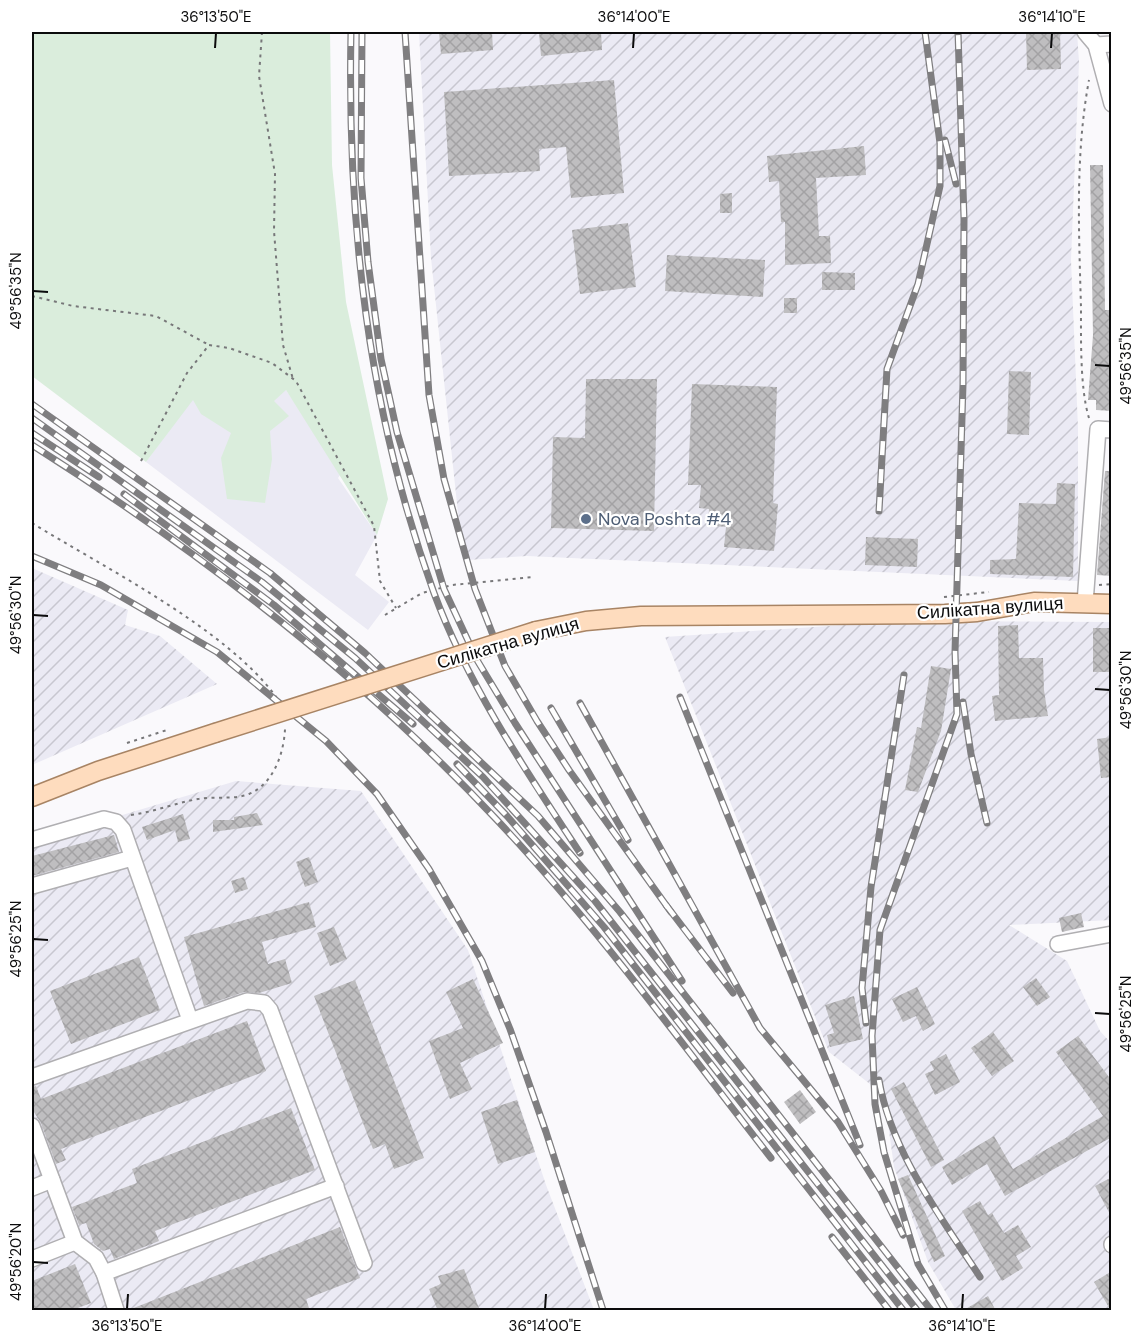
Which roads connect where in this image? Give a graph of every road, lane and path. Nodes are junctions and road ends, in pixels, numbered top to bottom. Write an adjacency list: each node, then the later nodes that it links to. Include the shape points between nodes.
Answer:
1 (262, 32): 8 (path, via 259,76 275,174 274,231 283,345)
2 (1085, 32): 3 (street)
3 (1104, 44): 5 (street)
4 (1089, 80): 9 (path, via 1083,115 1079,222 1082,352 1088,416)
5 (1112, 104)
6 (32, 296): 7 (path, via 73,306 156,316)
7 (209, 345): 8 (path, via 272,363); 10 (path, via 187,374)
8 (293, 379): 15 (path, via 374,526 380,581)
9 (1105, 430): 13 (street)
10 (141, 461)
11 (32, 523): 17 (path, via 176,611 243,661)
12 (533, 577): 15 (path, via 452,585 422,593)
13 (1085, 603): 14 (main road, Силікатна вулиця); 19 (main road, Силікатна вулиця, bridge, via 1034,602 945,614 641,616 586,621 536,631 98,771)
14 (1112, 604)
15 (396, 608): 16 (path)
16 (385, 615)
17 (279, 702)
18 (285, 726): 20 (path, via 284,747 277,765 265,782 249,794 198,799)
19 (32, 797)
20 (104, 819): 21 (street); 22 (street, via 116,822 123,830)
21 (32, 840)
22 (132, 858): 23 (street); 26 (street)
23 (32, 886)
24 (1112, 934): 25 (street)
25 (1058, 944)
26 (190, 1020): 28 (street); 32 (street, via 247,1000 264,1003 270,1010)
27 (32, 1064): 28 (street)
28 (47, 1070): 29 (street)
29 (32, 1077)
30 (32, 1126): 31 (street)
31 (52, 1180): 33 (street); 34 (street)
32 (336, 1186): 36 (street); 37 (street)
33 (32, 1188)
34 (75, 1242): 35 (street); 37 (street, via 96,1258)
35 (32, 1258)
36 (364, 1263)
37 (104, 1273): 38 (street)
38 (116, 1311)

